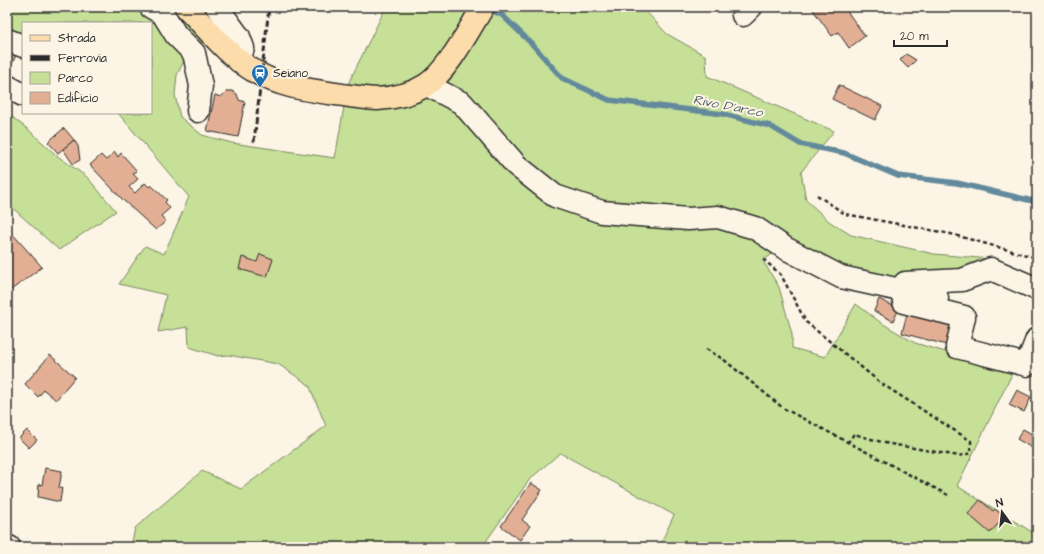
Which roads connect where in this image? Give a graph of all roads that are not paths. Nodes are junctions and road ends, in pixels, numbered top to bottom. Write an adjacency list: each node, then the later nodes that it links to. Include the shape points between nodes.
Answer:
1 (151, 7): 11 (street, via 163,14 176,35 194,53 201,86)
2 (186, 7): 7 (main road)
3 (217, 7): 7 (street, via 239,37 243,48)
4 (483, 7): 8 (main road, via 441,71)
5 (7, 40): 6 (street)
6 (22, 46)
7 (239, 61): 8 (main road, via 281,84 328,93 376,99 407,94)
8 (427, 85): 13 (street, via 462,103 516,165 555,196 602,212 688,219 718,218 755,228 785,248 841,278)
9 (7, 86): 10 (street)
10 (22, 94)
11 (198, 111)
12 (1037, 289): 13 (street, via 991,269 962,280 905,283)
13 (905, 291): 14 (street); 15 (street, via 904,302 964,317 957,347 1027,365)
14 (937, 298)
15 (1037, 339)

